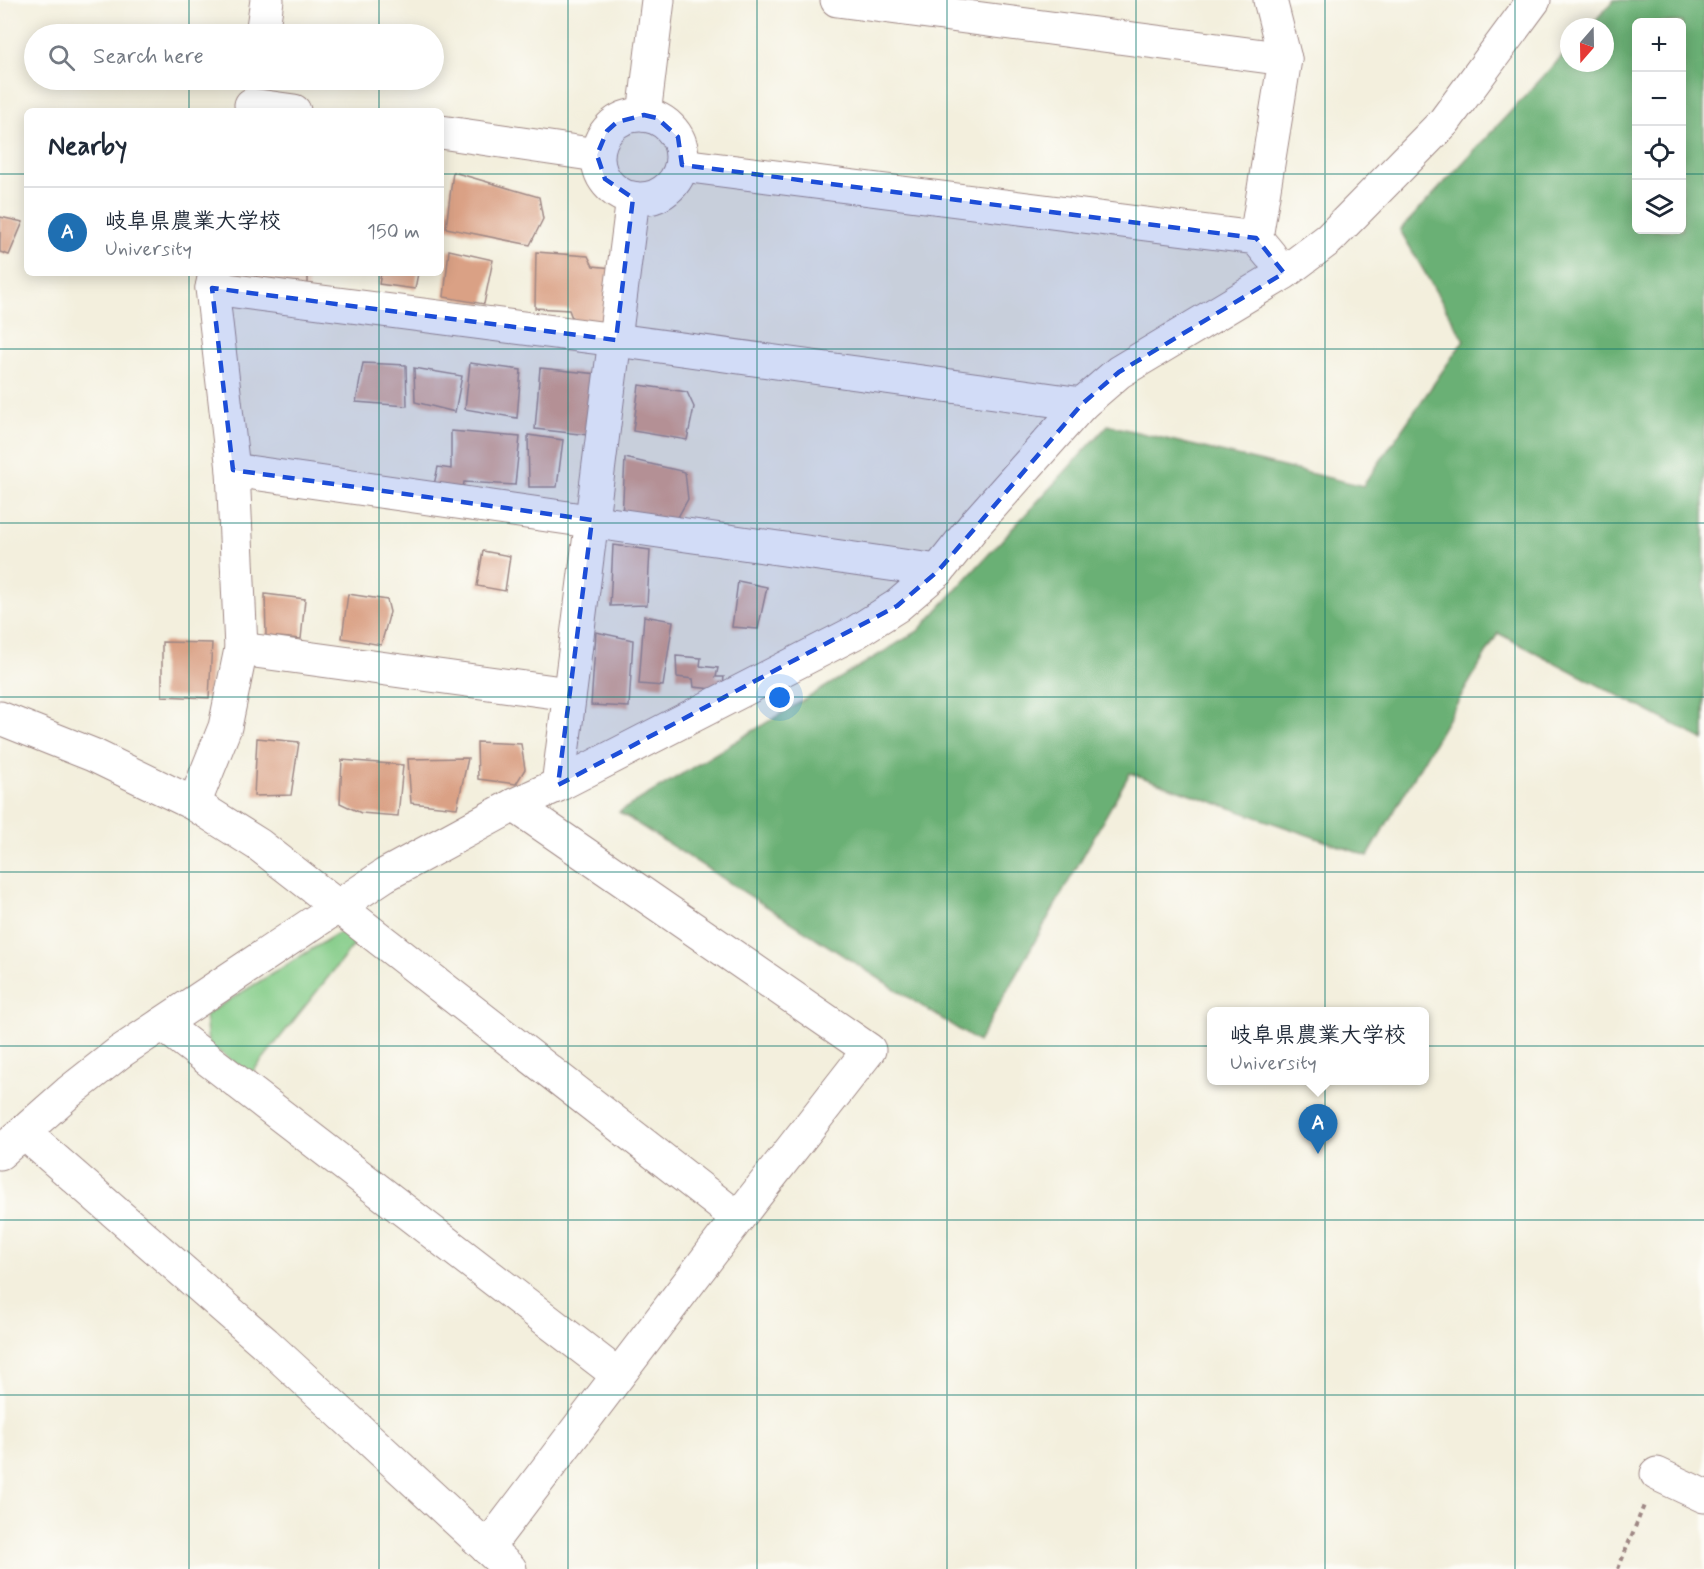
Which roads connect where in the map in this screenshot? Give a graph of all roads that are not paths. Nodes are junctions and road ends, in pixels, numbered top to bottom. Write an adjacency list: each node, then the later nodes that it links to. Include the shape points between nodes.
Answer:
1 (267, 0): 6 (street)
2 (658, 0): 10 (street)
3 (837, 0): 7 (street)
4 (1270, 0): 7 (street)
5 (1523, 5): 16 (street, via 1444,122 1329,239)
6 (263, 24)
7 (1285, 59): 15 (street)
8 (252, 98): 9 (street)
9 (284, 108)
10 (644, 115): 12 (street, via 617,122 607,131); 13 (street, via 657,118 678,137)
11 (444, 132): 12 (street)
12 (597, 154): 14 (street, via 612,188)
13 (682, 165): 14 (street, via 677,177 658,195); 15 (street)
14 (633, 198): 18 (street)
15 (1256, 238): 16 (street)
16 (1284, 273): 19 (street, via 1119,372)
17 (214, 281): 18 (street); 20 (street)
18 (616, 340): 19 (street); 21 (street)
19 (1082, 404): 22 (street)
20 (233, 470): 21 (street); 23 (street)
21 (592, 520): 22 (street); 24 (street)
22 (938, 571): 26 (street, via 897,606 856,632)
23 (241, 649): 24 (street); 27 (street, via 225,727)
24 (569, 694): 26 (street)
25 (0, 718): 27 (street, via 93,755)
26 (558, 786): 28 (street)
27 (194, 804): 29 (street, via 259,845)
28 (514, 806): 29 (street, via 385,875); 32 (street, via 869,1050)
29 (338, 906): 30 (street); 32 (street)
30 (162, 1023): 31 (street, via 120,1052); 33 (street)
31 (11, 1143): 36 (street, via 265,1343)
32 (738, 1218): 33 (street)
33 (618, 1376): 36 (street)
34 (1657, 1474): 35 (street)
35 (1704, 1496)
36 (499, 1558)

